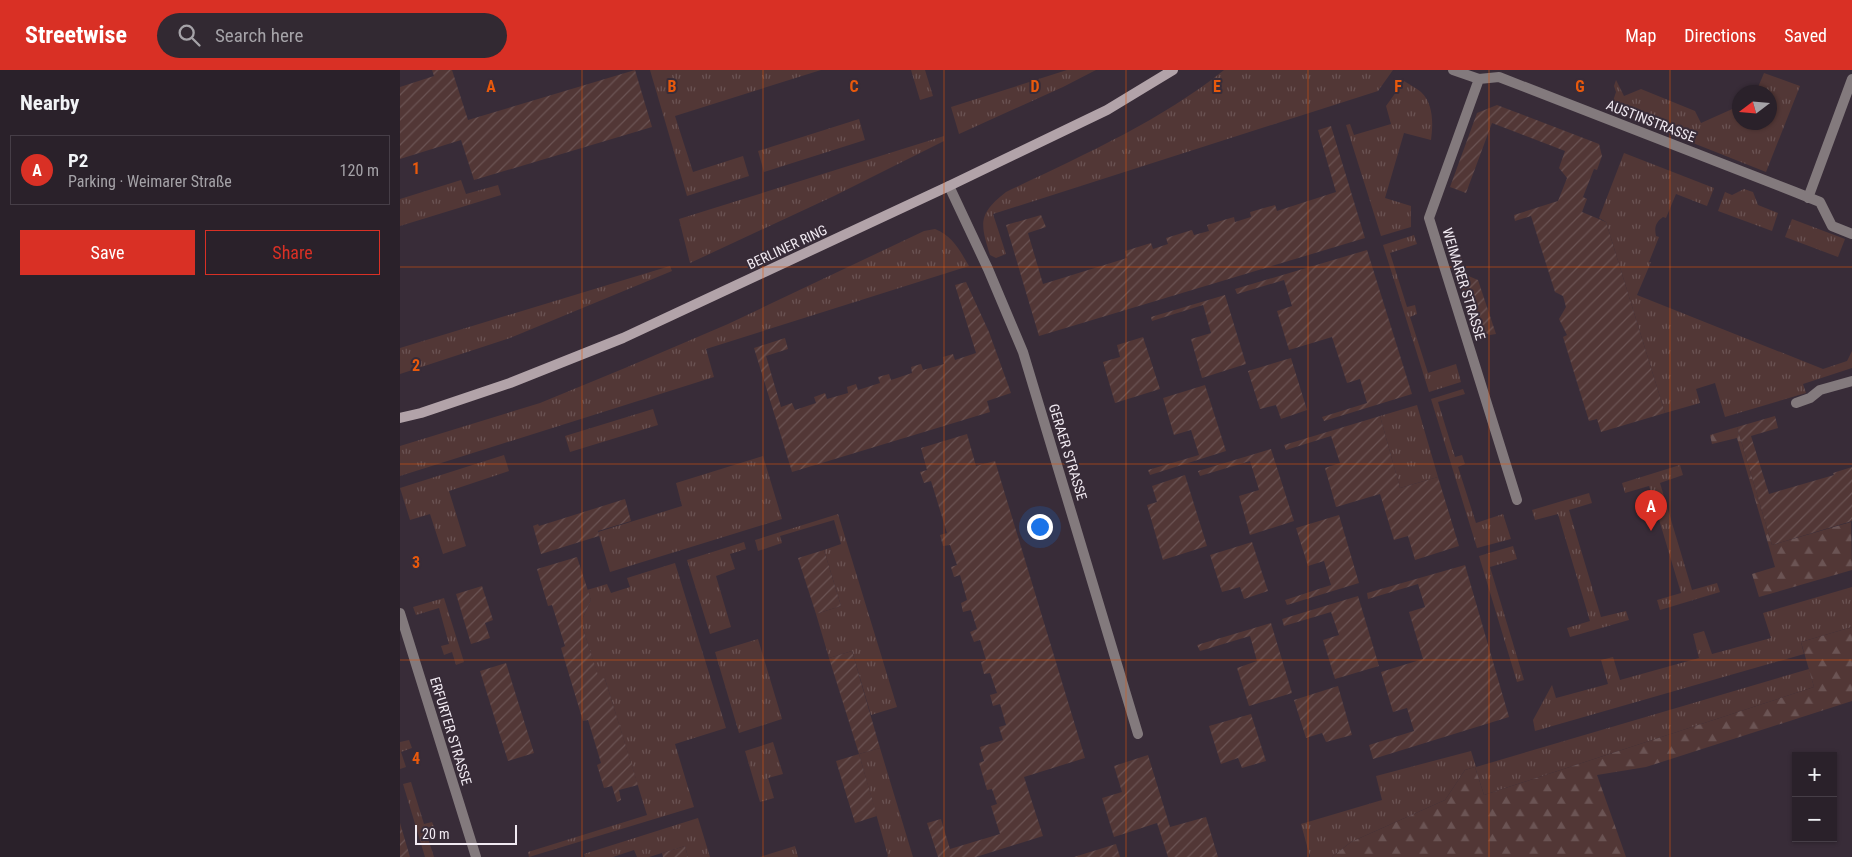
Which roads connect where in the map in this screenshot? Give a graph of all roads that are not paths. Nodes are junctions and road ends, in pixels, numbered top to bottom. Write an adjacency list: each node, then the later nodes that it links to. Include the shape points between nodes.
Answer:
1 (1173, 70): 5 (street, BERLINER RING, via 1107,110)
2 (1453, 70): 3 (street, AUSTINSTRASSE)
3 (1480, 79): 6 (street, AUSTINSTRASSE, via 1499,77); 11 (street, WEIMARER STRASSE, via 1430,218)
4 (1852, 79): 6 (street)
5 (949, 186): 10 (street, BERLINER RING, via 623,338 510,383); 13 (street, GERAER STRASSE, via 1023,352)
6 (1808, 198): 7 (street, AUSTINSTRASSE, via 1820,202 1832,226)
7 (1852, 234)
8 (1852, 381): 9 (street, via 1820,390)
9 (1796, 403)
10 (400, 418)
11 (1517, 500)
12 (400, 613): 14 (street, ERFURTER STRASSE)
13 (1138, 734)
14 (476, 857)

